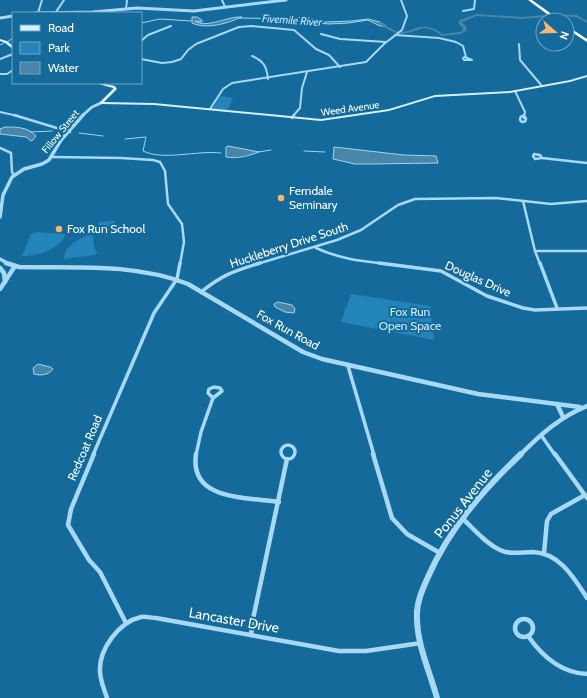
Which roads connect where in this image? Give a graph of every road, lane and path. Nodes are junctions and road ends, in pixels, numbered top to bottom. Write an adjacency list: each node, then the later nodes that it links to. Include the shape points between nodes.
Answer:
1 (42, 0): 14 (street)
2 (64, 0): 15 (street)
3 (127, 0): 12 (street)
4 (222, 0): 11 (street)
5 (286, 0): 10 (street)
6 (401, 0): 24 (street, via 407,16)
7 (474, 0): 13 (street, via 474,9)
8 (526, 0): 17 (highway)
9 (530, 0): 18 (highway)
10 (270, 1): 11 (street)
11 (225, 7): 12 (street, via 176,11)
12 (126, 9): 16 (street)
13 (463, 11)
14 (38, 12): 15 (street)
15 (56, 12): 16 (street)
16 (93, 12)
17 (542, 12)
18 (547, 12)
19 (12, 16): 20 (street)
20 (0, 18)
21 (171, 26): 27 (street)
22 (575, 33): 28 (highway)
23 (321, 34): 29 (street, via 340,39)
24 (395, 35): 29 (street); 35 (street, via 434,37 453,41 462,46)
25 (575, 36): 31 (highway)
26 (0, 40): 32 (main road)
27 (142, 40)
28 (587, 41)
29 (386, 42): 38 (street, via 366,62)
30 (519, 44): 45 (street, via 520,60)
31 (587, 44)
32 (12, 47)
33 (12, 54): 36 (street)
34 (252, 56): 43 (street, via 266,64)
35 (466, 57)
36 (0, 59)
37 (142, 59): 38 (street, via 172,62 181,59 196,44 239,27 252,26 294,30 316,49 329,55)
38 (340, 67): 40 (street)
39 (12, 70): 41 (street)
40 (307, 72): 43 (street); 50 (street, via 300,108)
41 (0, 74)
42 (587, 76): 45 (main road, Weed Avenue)
43 (268, 79): 48 (street, via 229,85 223,89)
44 (101, 84): 47 (main road, Fillow Street, via 115,89)
45 (542, 86): 46 (main road, Weed Avenue)
46 (515, 91): 50 (main road, Weed Avenue, via 435,96 395,109 326,120); 51 (street, via 526,113)
47 (101, 103): 48 (main road, Weed Avenue); 52 (street, Fillow Street, via 88,110)
48 (210, 109): 50 (main road, Weed Avenue)
49 (0, 112): 52 (street, via 25,117)
50 (292, 118)
51 (524, 118)
52 (70, 132): 54 (street, Fillow Street)
53 (0, 148): 57 (street, via 12,155)
54 (52, 157): 57 (street, Fillow Street, via 43,164 24,169); 70 (street, via 121,158 160,162 165,171 168,204 182,224 183,230 184,242)
55 (542, 158): 56 (street)
56 (587, 163)
57 (14, 175): 58 (street)
58 (8, 185): 59 (street); 62 (street, via 2,200)
59 (0, 186)
60 (522, 201): 61 (street, Huckleberry Drive South, via 551,204); 63 (street, Huckleberry Drive South, via 491,198 406,201 354,234); 64 (street)
61 (587, 201)
62 (0, 217)
63 (316, 248): 73 (street, Huckleberry Drive South, via 227,274); 74 (street, Douglas Drive, via 350,260 441,271 487,296 523,308)
64 (535, 251): 65 (street); 74 (street)
65 (587, 251)
66 (0, 259): 67 (street)
67 (7, 264): 68 (street); 69 (street)
68 (16, 266): 70 (street, Fox Run Road, via 122,270); 71 (street)
69 (1, 269): 71 (street)
70 (177, 279): 73 (street, Fox Run Road); 90 (street, Redcoat Road, via 154,312 83,479 71,509 68,525 88,560 100,572)
71 (5, 282): 72 (street)
72 (0, 289)
73 (201, 292): 76 (street, Fox Run Road, via 303,352)
74 (557, 308): 75 (street, Douglas Drive)
75 (587, 308)
76 (348, 366): 78 (street, Fox Run Road, via 478,394); 87 (street, via 392,518 396,526 404,532)
77 (213, 398): 85 (street, via 197,450 195,467 203,483 220,494)
78 (557, 404): 80 (street, Fox Run Road); 81 (street)
79 (587, 406): 80 (street, Ponus Avenue)
80 (580, 407): 81 (street, Ponus Avenue)
81 (563, 417): 82 (street, Ponus Avenue)
82 (541, 435): 84 (street); 86 (street, Ponus Avenue, via 503,472)
83 (287, 459): 85 (street)
84 (586, 496): 88 (street, via 551,514 547,521)
85 (279, 502): 91 (street)
86 (462, 518): 87 (street, Ponus Avenue); 88 (street, via 501,550 519,554)
87 (440, 552): 93 (street, Ponus Avenue, via 417,611)
88 (544, 553): 89 (street, via 555,558 569,571)
89 (587, 598)
90 (126, 623): 91 (street, Lancaster Drive, via 141,617 156,618); 95 (street, via 103,652 100,669)
91 (251, 635): 93 (street, Lancaster Drive, via 339,651 366,651)
92 (528, 636): 94 (street, via 565,670)
93 (422, 642): 96 (street, Ponus Avenue)
94 (587, 674)
95 (107, 698)
96 (437, 698)

